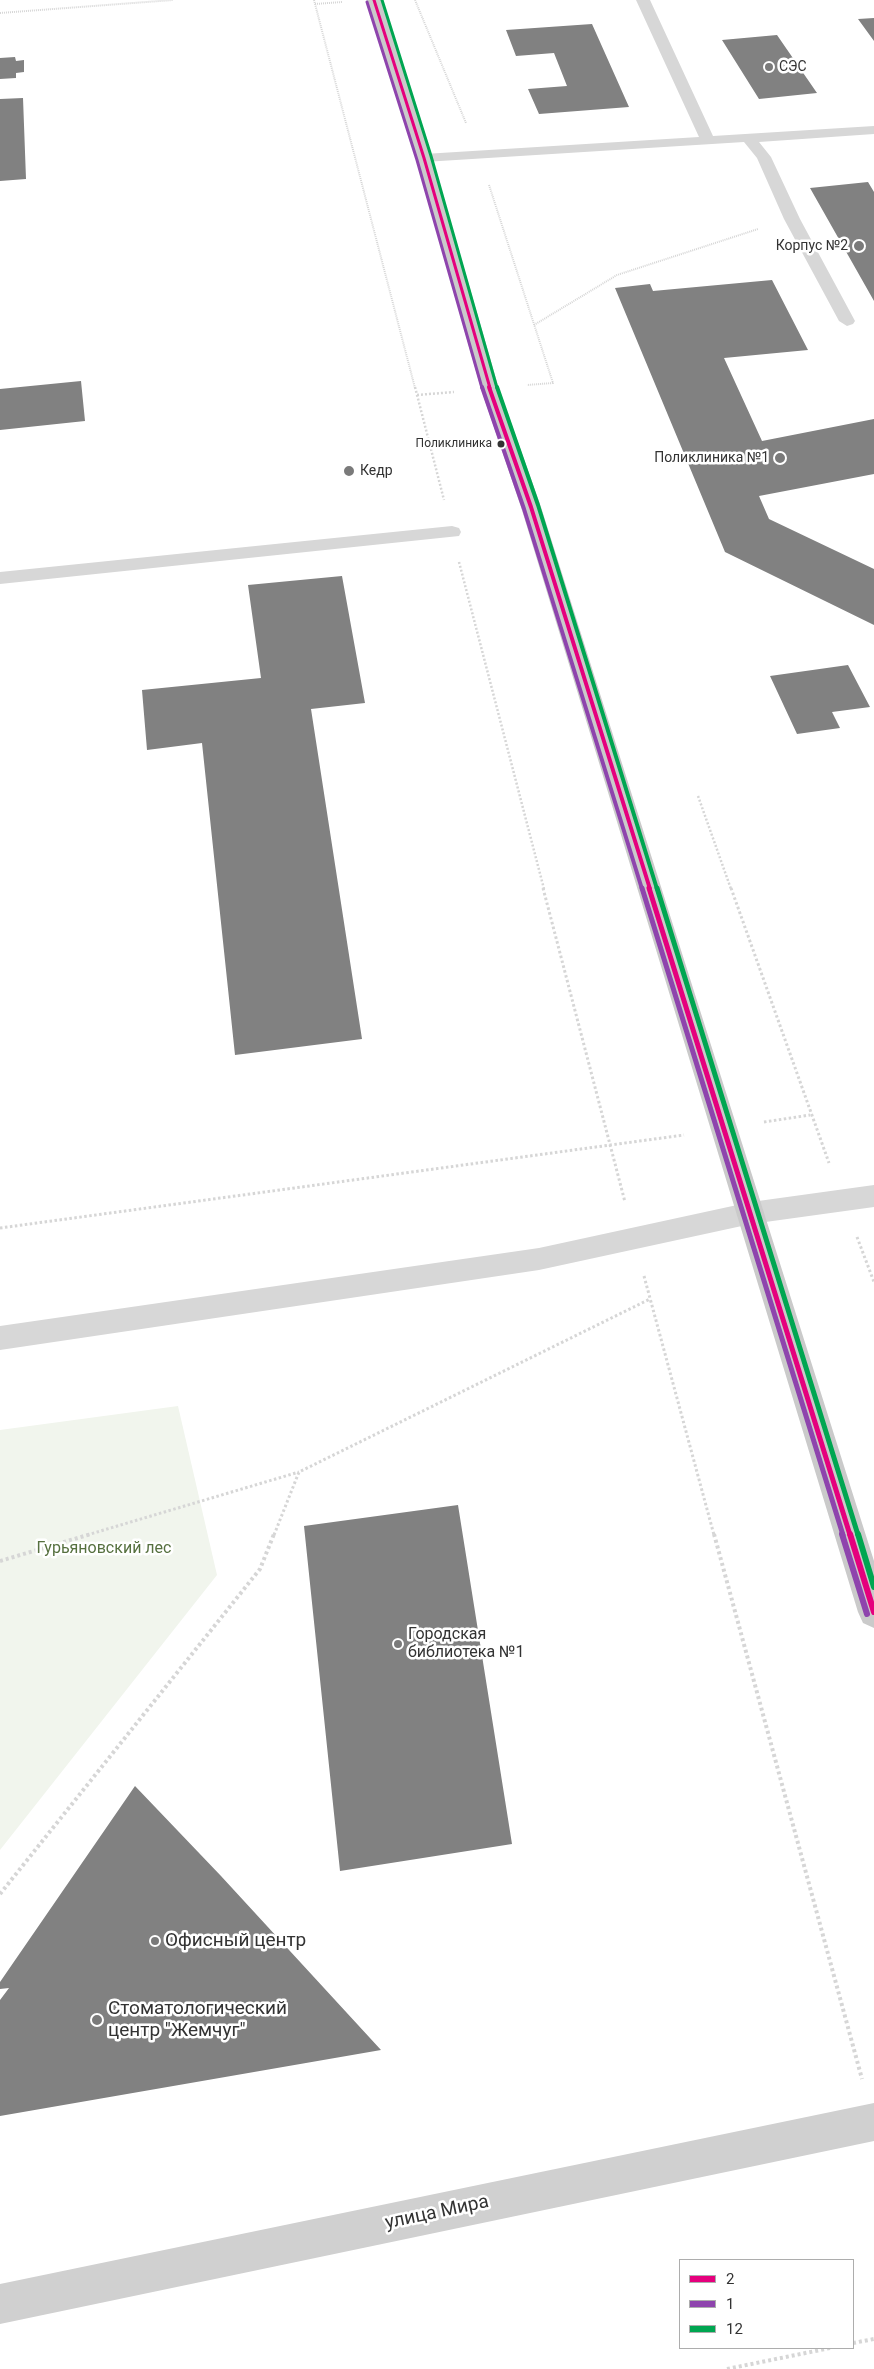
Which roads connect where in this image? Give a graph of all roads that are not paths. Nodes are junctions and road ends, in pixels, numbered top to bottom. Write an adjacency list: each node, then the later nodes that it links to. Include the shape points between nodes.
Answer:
1 (374, 0): 6 (main road)
2 (642, 0): 5 (lane)
3 (874, 130): 4 (lane)
4 (748, 138): 5 (lane); 7 (lane, via 764,157 792,219)
5 (708, 140): 6 (lane)
6 (424, 158): 11 (main road, via 490,389 531,507)
7 (847, 321)
8 (452, 532): 9 (lane)
9 (0, 578)
10 (874, 1196): 11 (lane)
11 (751, 1213): 12 (lane, via 538,1259); 13 (main road)
12 (0, 1338)
13 (874, 1612)
14 (874, 2122): 15 (main road, улица Мира)
15 (0, 2304)

